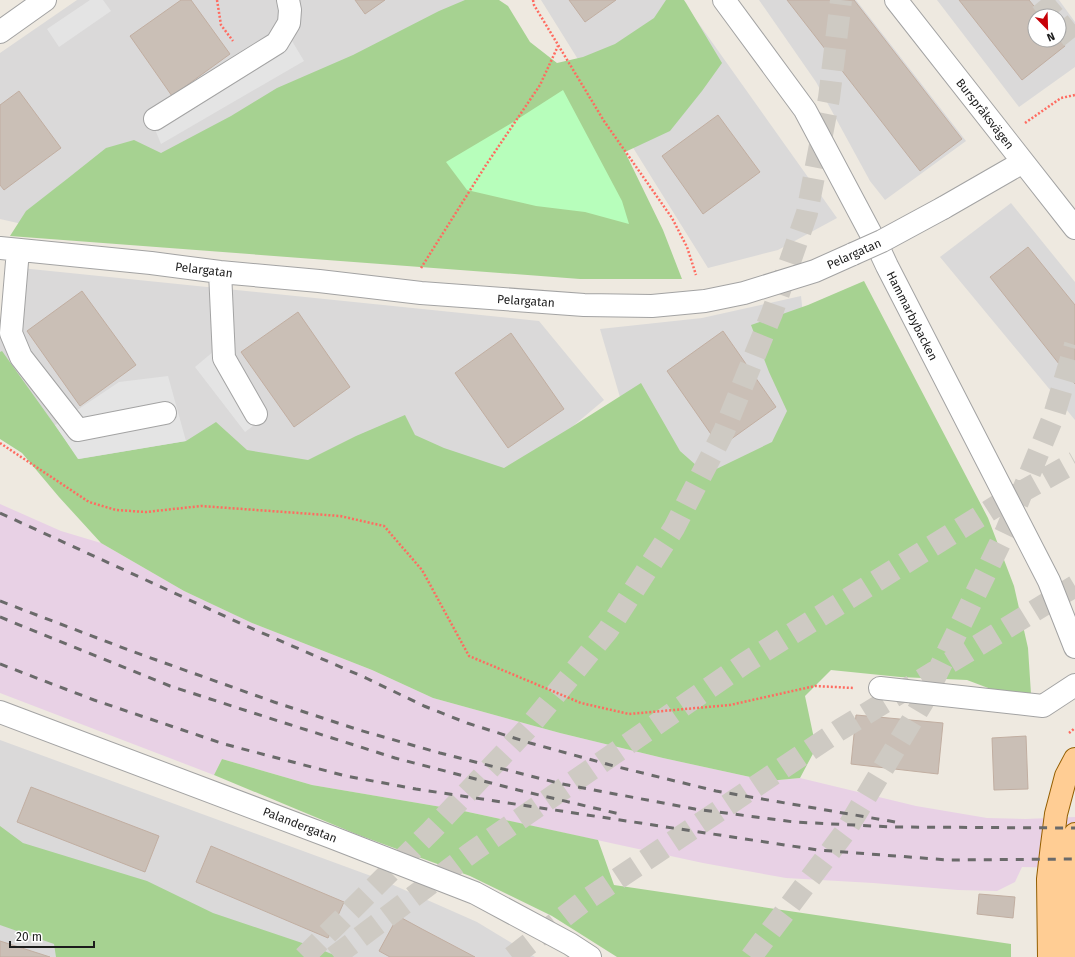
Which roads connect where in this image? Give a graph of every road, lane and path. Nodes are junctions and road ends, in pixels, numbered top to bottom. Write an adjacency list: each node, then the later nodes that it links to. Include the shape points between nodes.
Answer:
1 (45, 0): 7 (street)
2 (217, 0): 9 (path, via 221,25 232,41)
3 (288, 0): 9 (street, via 289,23 277,43)
4 (533, 0): 8 (path)
5 (724, 0): 22 (street, Hammarbybacken, via 805,110 880,250 1049,581)
6 (896, 0): 12 (street, Burspråksvägen)
7 (0, 32)
8 (558, 46): 17 (path, via 540,85 421,268); 18 (path, via 604,121 672,218 687,247)
9 (258, 53): 11 (street)
10 (1075, 95): 12 (path, via 1061,98 1026,122)
11 (155, 119)
12 (1006, 140): 13 (street, Burspråksvägen)
13 (1023, 162): 14 (street, Burspråksvägen); 18 (street, Pelargatan, bridge, via 882,241 815,271 744,294)
14 (1075, 228)
15 (9, 249): 16 (street, Pelargatan); 19 (street, via 11,333 21,357 78,430)
16 (220, 272): 17 (street, Pelargatan); 20 (street, via 224,358)
17 (421, 293): 18 (street, Pelargatan, via 584,305 652,306)
18 (705, 301)
19 (165, 413)
20 (256, 414)
21 (0, 443): 24 (path, via 89,502 116,510 146,512 201,506 340,516 384,526 422,570 469,656 581,703 629,714 730,705 815,686)
22 (1075, 647)
23 (1075, 685): 24 (street, via 1043,706)
24 (880, 688)
25 (0, 712): 28 (street, Palandergatan, via 475,893)
26 (1075, 759): 29 (main road, via 1066,776 1056,814 1048,879)
27 (1075, 834): 30 (main road, via 1069,879)
28 (590, 957)
29 (1049, 957)
30 (1071, 957)

